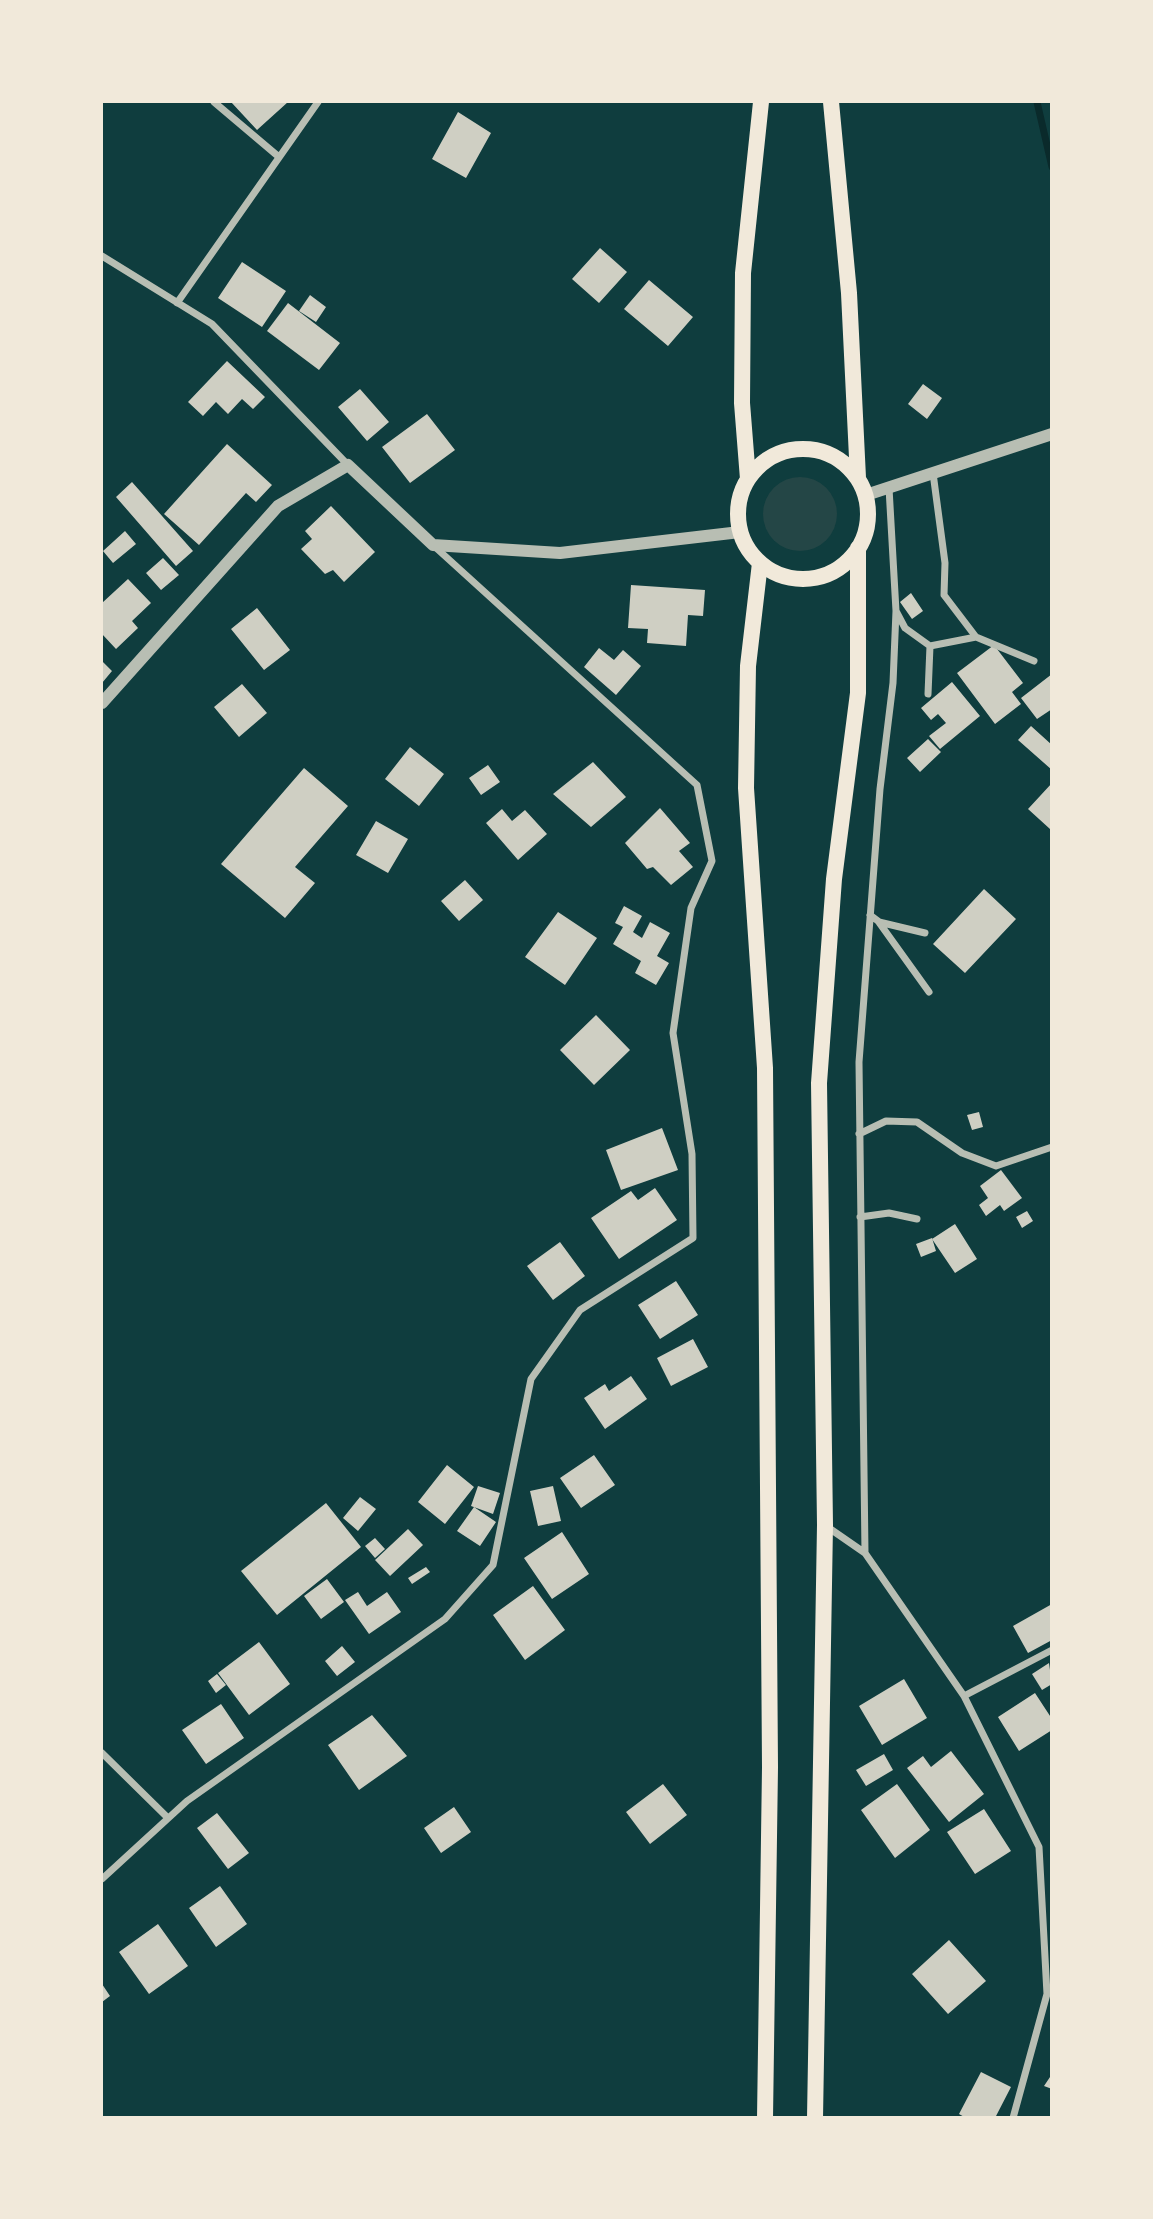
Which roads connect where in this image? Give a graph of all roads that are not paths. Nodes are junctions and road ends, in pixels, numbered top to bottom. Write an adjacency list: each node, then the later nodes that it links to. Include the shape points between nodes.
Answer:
1 (214, 102): 5 (street)
2 (318, 102): 5 (street)
3 (761, 102): 12 (highway, via 743,274 742,403)
4 (831, 102): 11 (highway, via 849,293)
5 (279, 157): 7 (street)
6 (102, 256): 7 (street)
7 (177, 303): 9 (street, via 212,324)
8 (1052, 434): 10 (street)
9 (348, 465): 16 (street); 24 (street, via 278,506)
10 (933, 474): 13 (street); 20 (street, via 945,563 944,595)
11 (858, 478): 12 (highway, via 830,454 794,449 760,464); 14 (highway)
12 (748, 479): 15 (highway, via 740,496)
13 (889, 488): 14 (street); 19 (street)
14 (866, 495): 17 (highway, via 866,532)
15 (740, 532): 16 (street, via 560,553); 18 (highway)
16 (433, 545): 38 (street, via 696,785 712,861 691,908 673,1032 692,1154 694,1238 580,1310 531,1379 493,1565 445,1619)
17 (858, 548): 18 (highway, via 846,563 812,578 776,573); 33 (highway, via 858,693 834,879 819,1083)
18 (760, 563): 40 (highway, via 748,666 746,788 765,1068 770,1767)
19 (896, 611): 21 (street, via 905,628); 25 (street)
20 (976, 637): 21 (street); 22 (street)
21 (930, 646): 23 (street)
22 (1034, 662)
23 (928, 694)
24 (102, 703)
25 (870, 915): 26 (street); 29 (street, via 859,1062)
26 (878, 921): 27 (street); 28 (street)
27 (925, 933)
28 (929, 992)
29 (859, 1134): 30 (street, via 886,1121 917,1122 962,1153 996,1166); 31 (street)
30 (1052, 1147)
31 (860, 1217): 32 (street, via 889,1213); 34 (street)
32 (917, 1219)
33 (825, 1525): 34 (street); 41 (highway)
34 (865, 1553): 36 (street)
35 (1052, 1650): 36 (street)
36 (964, 1696): 42 (street, via 1039,1847 1047,1994)
37 (102, 1753): 38 (street)
38 (168, 1818): 39 (street)
39 (102, 1879)
40 (765, 2118)
41 (815, 2118)
42 (1013, 2118)

